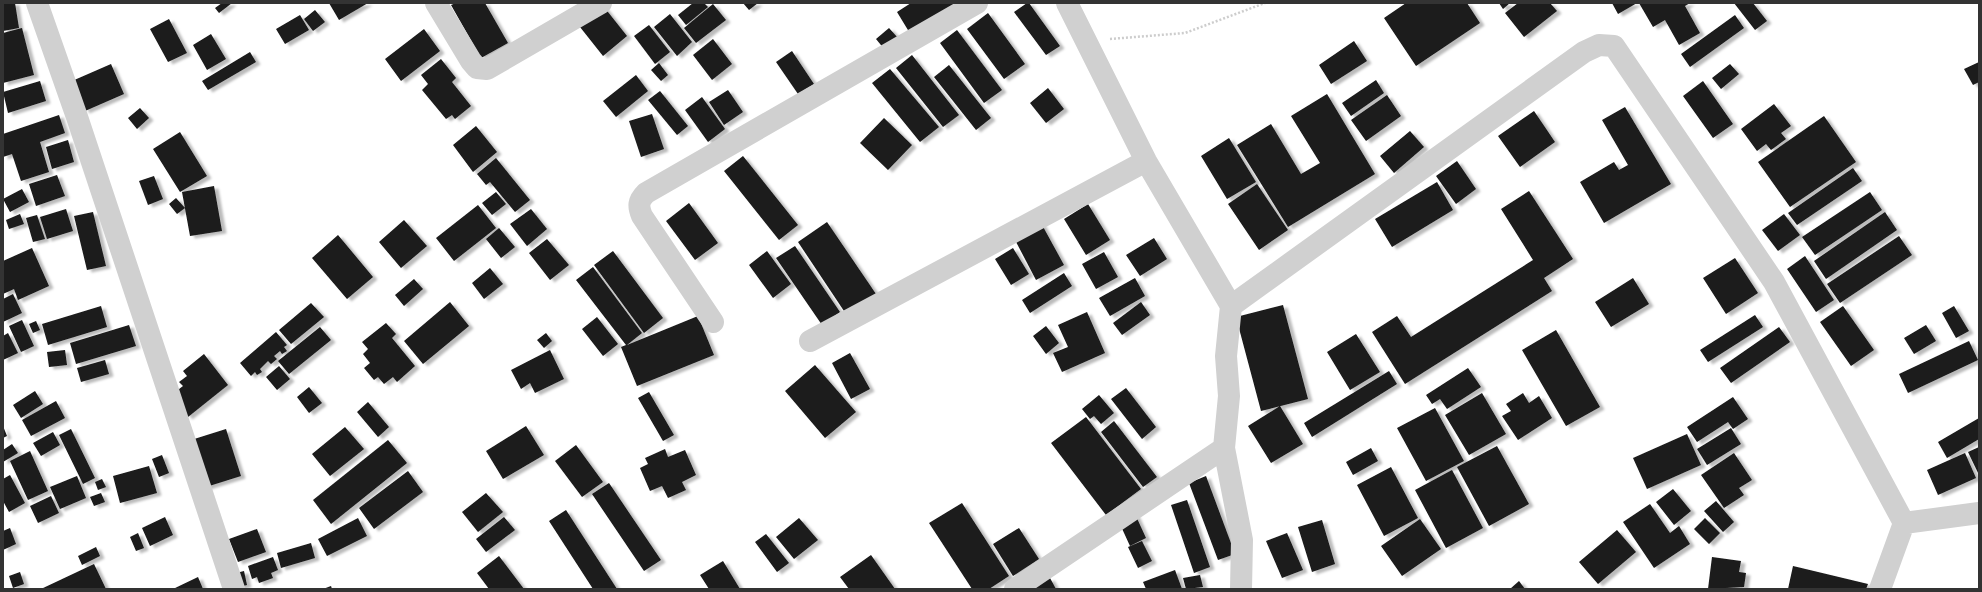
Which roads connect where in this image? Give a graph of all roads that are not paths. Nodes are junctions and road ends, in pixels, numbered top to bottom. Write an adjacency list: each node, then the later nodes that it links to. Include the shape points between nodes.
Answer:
1 (37, 3): 13 (street)
2 (436, 3): 3 (street, via 471,61 478,68 487,69)
3 (601, 3)
4 (977, 3): 8 (street, via 646,193 639,200 642,216)
5 (1067, 3): 6 (street)
6 (1146, 161): 7 (street); 9 (street)
7 (1231, 306): 10 (street, via 1226,356 1229,396); 12 (street, via 1584,52 1599,45 1614,46 1774,282)
8 (713, 322)
9 (810, 341)
10 (1224, 448): 14 (street); 15 (street, via 1242,540)
11 (1979, 513): 12 (street)
12 (1904, 523): 16 (street)
13 (234, 589)
14 (1015, 589)
15 (1241, 589)
16 (1880, 589)

